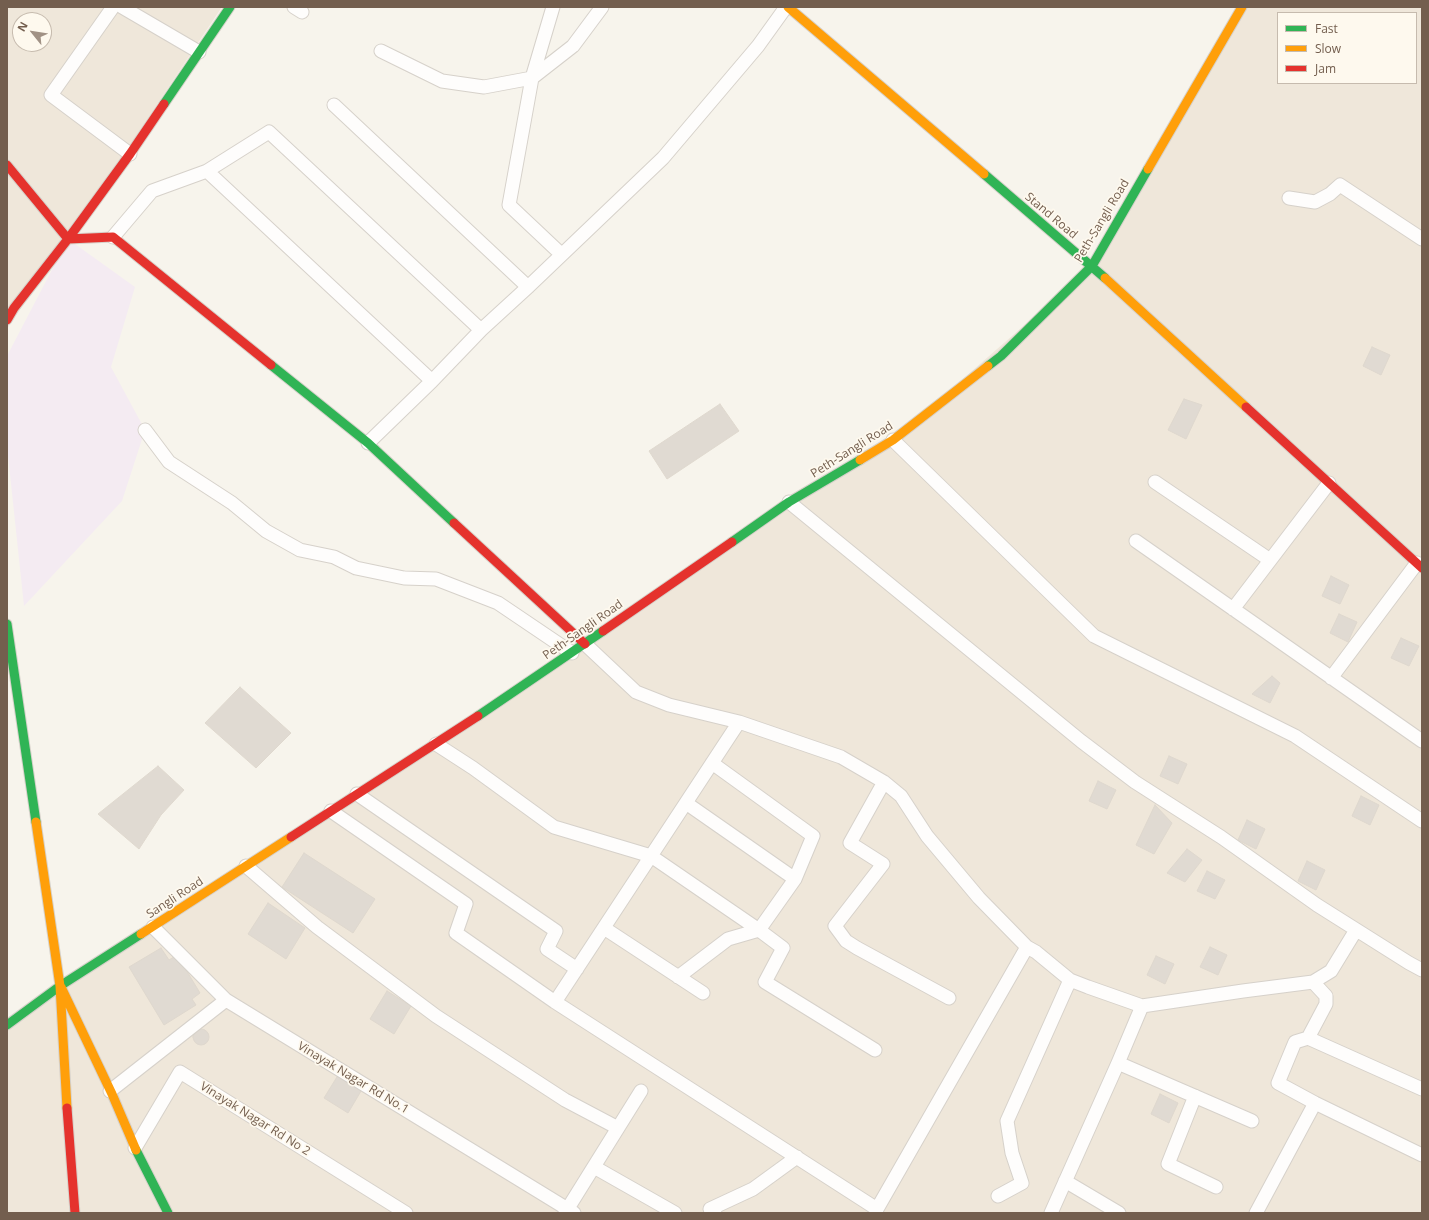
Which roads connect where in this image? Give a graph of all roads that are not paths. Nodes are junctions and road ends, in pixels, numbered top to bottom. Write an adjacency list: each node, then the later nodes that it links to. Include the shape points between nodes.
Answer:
1 (113, 7): 12 (street, via 51,95)
2 (122, 7): 9 (street)
3 (230, 7): 9 (main road)
4 (552, 7): 10 (street)
5 (602, 7): 10 (street, via 573,46)
6 (787, 7): 19 (street, via 758,46 663,158); 20 (main road, Stand Road)
7 (1242, 7): 20 (main road, Peth-Sangli Road)
8 (381, 51): 10 (street, via 442,82 484,87)
9 (199, 52): 12 (main road)
10 (532, 78): 19 (street, via 509,204)
11 (334, 105): 21 (street)
12 (130, 154): 17 (main road)
13 (7, 165): 17 (main road)
14 (207, 171): 16 (street, via 152,191); 23 (street, via 270,132); 24 (street)
15 (1289, 198): 18 (street, via 1315,202 1340,185)
16 (113, 237): 17 (main road); 27 (main road)
17 (68, 239): 22 (main road)
18 (1422, 239)
19 (561, 254): 21 (street)
20 (1092, 266): 26 (main road, Peth-Sangli Road, via 1001,356); 29 (main road, Stand Road)
21 (528, 286): 23 (street)
22 (7, 320)
23 (481, 330): 24 (street)
24 (432, 381): 27 (street)
25 (145, 430): 37 (street, via 169,462 232,502 266,531 300,550 334,557 356,568 397,577 436,579 498,603)
26 (893, 440): 30 (main road, Peth-Sangli Road); 47 (street, via 1094,636 1295,736)
27 (368, 443): 36 (main road)
28 (1155, 482): 32 (street)
29 (1329, 483): 32 (street); 33 (main road, Stand Road)
30 (789, 502): 36 (main road, Peth-Sangli Road); 54 (street, via 1081,741 1135,782 1221,837)
31 (1136, 541): 34 (street)
32 (1270, 560): 34 (street)
33 (1420, 566): 38 (street)
34 (1233, 609): 38 (street)
35 (7, 624): 61 (main road)
36 (585, 644): 37 (main road, Peth-Sangli Road); 39 (street, via 636,692 669,706)
37 (572, 653): 41 (main road, Peth-Sangli Road)
38 (1331, 678): 40 (street)
39 (739, 722): 42 (street); 43 (street, via 841,757)
40 (1422, 741)
41 (436, 744): 44 (main road, Peth-Sangli Road); 48 (street, via 554,827)
42 (712, 763): 45 (street); 50 (street, via 813,836)
43 (884, 782): 55 (street, via 901,796 927,836 979,898); 63 (street, via 850,843 883,864 835,926 846,941 857,948)
44 (357, 794): 46 (main road, Sangli Road); 56 (street, via 556,931 547,949)
45 (686, 803): 48 (street); 50 (street)
46 (331, 811): 49 (main road, Sangli Road); 65 (street, via 466,904 456,933)
47 (1422, 821)
48 (651, 856): 52 (street); 53 (street)
49 (246, 866): 51 (main road, Sangli Road); 77 (street, via 317,927 436,1016 565,1100)
50 (795, 879): 53 (street)
51 (153, 927): 61 (main road, Sangli Road); 64 (street, Vinayak Nagar Rd No.1)
52 (604, 928): 56 (street); 58 (street)
53 (759, 930): 58 (street, via 728,939); 69 (street, via 783,948 765,982)
54 (1356, 930): 57 (street); 60 (street, via 1331,971)
55 (1027, 947): 59 (street); 80 (street, via 878,1209)
56 (577, 969): 65 (street)
57 (1422, 970)
58 (678, 977): 62 (street)
59 (1070, 980): 66 (street); 84 (street, via 1007,1121 1012,1153 1022,1182)
60 (1313, 982): 66 (street); 68 (street, via 1326,996 1326,1004)
61 (60, 986): 67 (main road, Sangli Road); 72 (main road); 86 (main road)
62 (703, 993)
63 (949, 998)
64 (226, 1000): 72 (street); 85 (street, Vinayak Nagar Rd No.1)
65 (555, 1002): 80 (street)
66 (1142, 1006): 70 (street)
67 (7, 1025)
68 (1308, 1038): 71 (street); 75 (street, via 1295,1042 1278,1083)
69 (875, 1050)
70 (1118, 1063): 74 (street); 82 (street)
71 (1422, 1089)
72 (110, 1091): 78 (main road)
73 (641, 1091): 77 (street)
74 (1195, 1096): 76 (street); 83 (street, via 1168,1164)
75 (1315, 1103): 79 (street); 93 (street)
76 (1252, 1121)
77 (618, 1128): 81 (street)
78 (135, 1148): 87 (main road); 88 (street, Vinayak Nagar Rd No 2, via 180,1072)
79 (1422, 1155)
80 (797, 1157): 90 (street, via 753,1189 710,1209)
81 (594, 1167): 85 (street); 89 (street)
82 (1065, 1181): 91 (street); 92 (street)
83 (1216, 1187)
84 (998, 1196)
85 (569, 1212)
86 (74, 1213)
87 (168, 1213)
88 (406, 1213)
89 (675, 1213)
90 (715, 1213)
91 (1051, 1213)
92 (1119, 1213)
93 (1256, 1213)

